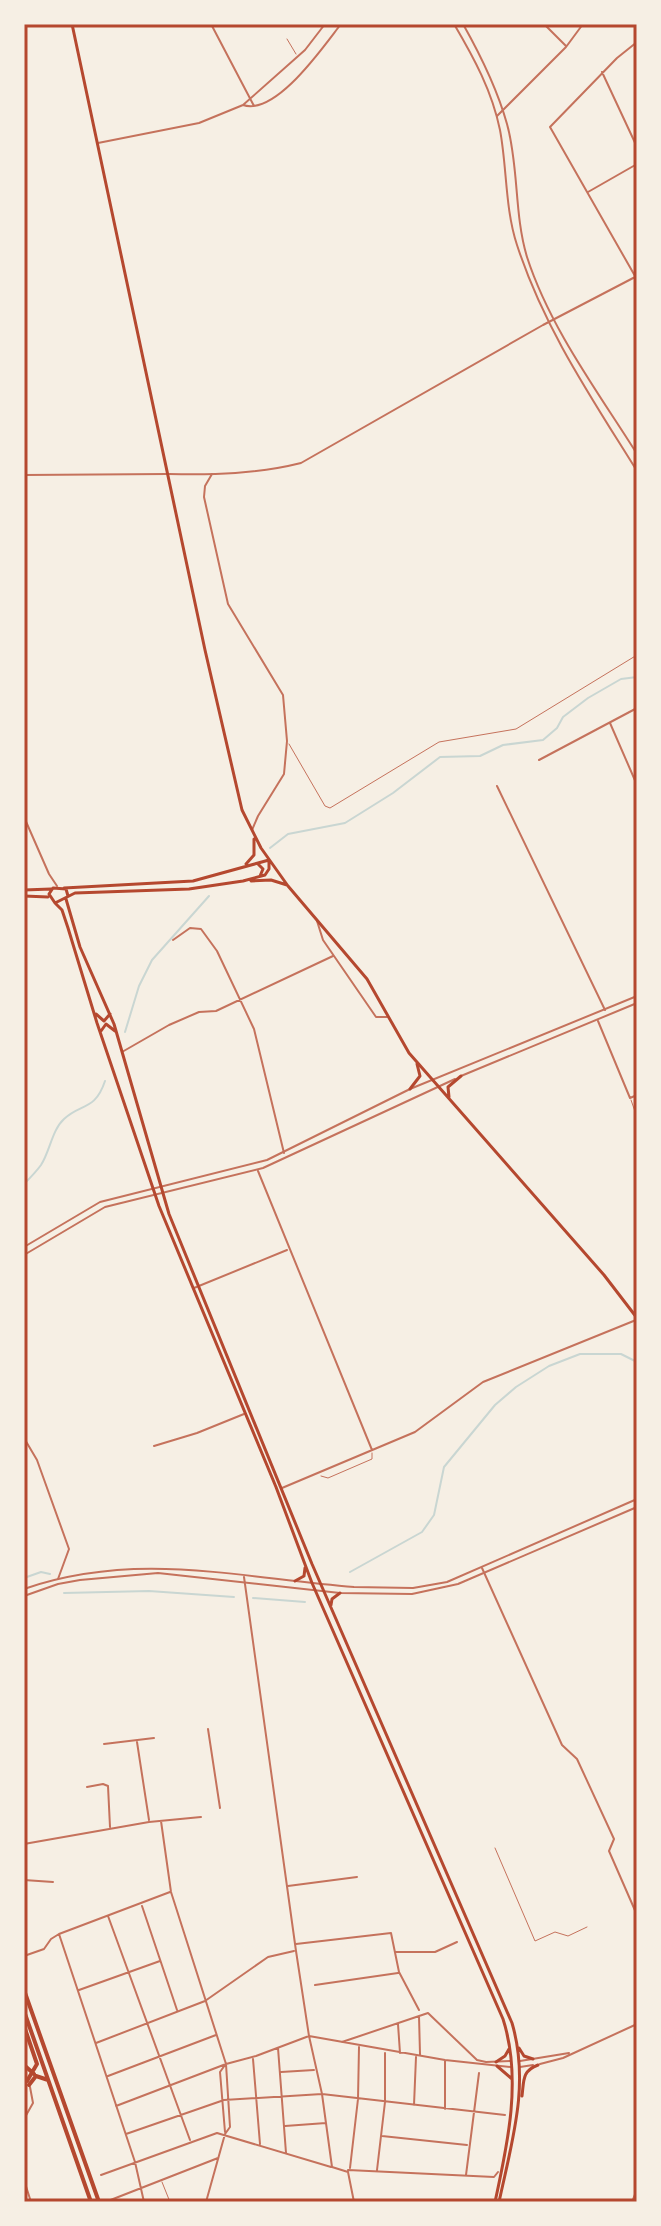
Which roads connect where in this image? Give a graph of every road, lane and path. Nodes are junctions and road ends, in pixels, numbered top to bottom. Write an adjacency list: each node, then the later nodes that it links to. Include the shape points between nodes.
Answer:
1 (72, 24): 19 (main road)
2 (211, 24): 14 (street)
3 (325, 24): 12 (street)
4 (341, 24): 16 (street, via 286,89)
5 (454, 24): 18 (street, via 480,71)
6 (463, 24): 17 (street, via 487,67)
7 (544, 24): 11 (street)
8 (583, 24): 11 (street)
9 (287, 39): 12 (lane)
10 (637, 42): 13 (street)
11 (566, 47): 17 (street)
12 (298, 57): 14 (street)
13 (602, 72): 20 (street); 22 (street, via 550,127)
14 (249, 98): 15 (street); 16 (street)
15 (243, 105): 16 (street); 19 (street, via 199,123)
16 (255, 107)
17 (503, 113): 18 (street); 24 (street, via 527,255)
18 (496, 117): 25 (street, via 516,241)
19 (97, 144): 28 (main road)
20 (637, 147)
21 (637, 164): 22 (street)
22 (587, 192): 23 (street)
23 (636, 276): 24 (street)
24 (554, 321): 25 (street); 26 (street)
25 (547, 323): 27 (street); 29 (street, via 301,463 270,471)
26 (637, 454)
27 (637, 471)
28 (168, 474): 29 (street); 30 (street); 39 (main road, via 234,781)
29 (212, 474): 34 (street, via 204,497 228,604 283,695)
30 (24, 475)
31 (637, 655): 34 (lane, via 516,729 439,742 330,808)
32 (637, 708): 33 (street)
33 (610, 722): 35 (street); 36 (street)
34 (287, 741): 39 (street, via 284,774)
35 (539, 760)
36 (637, 785)
37 (497, 786): 60 (street)
38 (24, 817): 46 (street)
39 (253, 833): 40 (main road); 42 (main road, via 254,855)
40 (269, 860): 41 (main road); 43 (main road, via 269,869); 45 (main road)
41 (254, 863): 42 (main road); 43 (main road, via 263,869)
42 (237, 868): 47 (main road, via 193,881)
43 (259, 877): 44 (main road)
44 (243, 881): 45 (main road, via 271,880); 51 (main road)
45 (288, 886): 54 (main road)
46 (58, 887): 47 (main road); 48 (main road)
47 (64, 888): 51 (main road)
48 (51, 889): 49 (main road); 52 (main road)
49 (24, 890)
50 (24, 896): 52 (main road)
51 (67, 897): 53 (main road); 62 (main road, via 80,947)
52 (50, 898): 53 (main road)
53 (55, 903): 61 (main road)
54 (317, 920): 56 (street); 63 (main road, via 364,974)
55 (173, 940): 58 (street, via 190,928 201,929)
56 (333, 956): 58 (street); 63 (street, via 376,1017)
57 (637, 996): 60 (street)
58 (240, 1001): 67 (street, via 211,1013 199,1012); 77 (street, via 258,1045)
59 (637, 1003): 64 (street)
60 (605, 1010): 70 (street)
61 (94, 1011): 62 (main road, via 102,1020); 65 (main road)
62 (110, 1014): 66 (main road)
63 (387, 1016): 68 (main road)
64 (598, 1020): 69 (street); 74 (street)
65 (101, 1034): 66 (main road, via 106,1024); 80 (main road)
66 (117, 1034): 67 (main road)
67 (122, 1052): 79 (main road)
68 (415, 1061): 70 (main road); 72 (main road, via 420,1076)
69 (461, 1076): 71 (street); 75 (main road, via 448,1087)
70 (432, 1080): 71 (main road); 72 (street)
71 (437, 1086): 75 (main road); 78 (street)
72 (410, 1089): 77 (street)
73 (637, 1095): 74 (street)
74 (630, 1098): 76 (lane)
75 (450, 1100): 88 (main road)
76 (637, 1117)
77 (284, 1153): 79 (street)
78 (258, 1170): 81 (street); 84 (street)
79 (160, 1188): 80 (street); 81 (main road)
80 (153, 1189): 82 (main road); 83 (street, via 100,1202)
81 (162, 1194): 82 (street); 86 (main road)
82 (156, 1196): 85 (street, via 105,1207); 87 (main road)
83 (24, 1247)
84 (288, 1249): 86 (street); 92 (street)
85 (24, 1255)
86 (199, 1286): 87 (street); 94 (main road)
87 (194, 1288): 89 (main road)
88 (637, 1319): 92 (street, via 483,1382 415,1432)
89 (246, 1413): 91 (street); 94 (main road)
90 (24, 1438): 101 (street, via 69,1549)
91 (154, 1446)
92 (372, 1451): 93 (street); 93 (lane, via 372,1459 365,1463 328,1478)
93 (319, 1473): 94 (street)
94 (279, 1489): 97 (main road); 106 (main road)
95 (637, 1499): 98 (street)
96 (637, 1507): 99 (street)
97 (304, 1560): 102 (main road, via 305,1573); 104 (main road)
98 (482, 1568): 99 (street); 106 (street, via 413,1588)
99 (485, 1573): 110 (street, via 412,1594); 131 (street, via 562,1745 577,1759 614,1839 609,1851)
100 (244, 1576): 101 (street, via 132,1568); 102 (street); 103 (street)
101 (59, 1577): 105 (street); 107 (street)
102 (295, 1581): 104 (street)
103 (244, 1582): 105 (street, via 158,1573); 108 (street); 128 (street)
104 (312, 1583): 106 (street); 108 (main road)
105 (58, 1584): 111 (street)
106 (321, 1584): 109 (main road)
107 (24, 1589)
108 (316, 1591): 109 (street); 161 (main road, via 499,2009)
109 (323, 1591): 110 (street); 112 (main road)
110 (340, 1593): 112 (main road, via 332,1599)
111 (24, 1596)
112 (331, 1609): 159 (main road)
113 (208, 1729): 118 (street)
114 (154, 1738): 115 (street)
115 (137, 1742): 116 (street); 121 (street)
116 (104, 1744)
117 (87, 1787): 122 (street, via 109,1787)
118 (220, 1808)
119 (201, 1817): 120 (street)
120 (161, 1821): 121 (street); 129 (street)
121 (149, 1822): 122 (street)
122 (110, 1829): 123 (street)
123 (24, 1844)
124 (495, 1848): 133 (lane, via 535,1941)
125 (357, 1877): 128 (street)
126 (24, 1880): 127 (street)
127 (53, 1882)
128 (287, 1886): 136 (street)
129 (171, 1892): 130 (street); 146 (street)
130 (142, 1905): 132 (street); 140 (street)
131 (637, 1915)
132 (108, 1916): 134 (street); 141 (street)
133 (587, 1927)
134 (59, 1934): 139 (street, via 44,1949); 145 (street)
135 (457, 1942): 138 (street, via 435,1952)
136 (295, 1944): 137 (street); 138 (street, via 389,1932)
137 (296, 1951): 146 (street, via 268,1957); 156 (street)
138 (395, 1952): 142 (street)
139 (24, 1956)
140 (161, 1961): 141 (street); 149 (street)
141 (129, 1972): 145 (street); 151 (street)
142 (399, 1972): 143 (street); 147 (street)
143 (315, 1985)
144 (24, 1990): 227 (main road)
145 (78, 1990): 157 (street)
146 (205, 2001): 149 (street); 155 (street)
147 (419, 2010)
148 (24, 2011): 186 (main road)
149 (178, 2011): 151 (street)
150 (419, 2015): 152 (street); 167 (street); 174 (street, via 428,2013 477,2060)
151 (147, 2023): 157 (street); 166 (street)
152 (398, 2023): 158 (street); 164 (street)
153 (637, 2024): 165 (street)
154 (24, 2026): 183 (main road, via 37,2064)
155 (216, 2035): 166 (street); 173 (street)
156 (309, 2036): 158 (street); 162 (street); 179 (street)
157 (96, 2043): 184 (street)
158 (341, 2043): 160 (street)
159 (516, 2043): 169 (main road); 172 (main road)
160 (359, 2045): 163 (street); 192 (street)
161 (510, 2045): 171 (main road); 174 (main road)
162 (278, 2048): 168 (street); 181 (street)
163 (385, 2051): 164 (street); 194 (street)
164 (400, 2053): 167 (street)
165 (570, 2053): 169 (street); 176 (street)
166 (158, 2055): 184 (street); 188 (street)
167 (418, 2056): 170 (street); 196 (street)
168 (253, 2057): 173 (street); 190 (street)
169 (533, 2059): 172 (street)
170 (445, 2060): 174 (street); 198 (street)
171 (510, 2061): 172 (main road); 174 (street); 177 (main road)
172 (519, 2061): 178 (main road)
173 (226, 2064): 188 (street); 193 (street)
174 (496, 2064): 177 (street); 185 (main road)
175 (24, 2065): 183 (main road)
176 (538, 2065): 178 (street); 195 (main road, via 523,2076)
177 (511, 2067): 178 (main road); 185 (main road)
178 (519, 2067): 195 (main road)
179 (316, 2070): 181 (street); 189 (street)
180 (24, 2071): 187 (street)
181 (279, 2072): 191 (street)
182 (479, 2073): 199 (street)
183 (35, 2074): 186 (main road); 187 (main road)
184 (107, 2077): 197 (street)
185 (512, 2079): 232 (main road)
186 (49, 2080): 226 (main road)
187 (28, 2083): 202 (street, via 33,2103)
188 (169, 2086): 197 (street); 200 (street)
189 (322, 2094): 191 (street); 192 (street); 203 (street)
190 (256, 2098): 191 (street); 193 (street); 210 (street)
191 (282, 2098): 204 (street)
192 (358, 2099): 194 (street); 215 (street)
193 (226, 2100): 200 (street); 206 (street, via 230,2127)
194 (385, 2102): 196 (street); 207 (street)
195 (520, 2103): 232 (main road)
196 (414, 2105): 198 (street)
197 (116, 2106): 205 (street)
198 (445, 2110): 199 (street)
199 (476, 2112): 201 (street); 209 (street)
200 (180, 2115): 205 (street); 208 (street)
201 (505, 2115)
202 (24, 2119)
203 (326, 2123): 204 (street); 214 (street)
204 (284, 2126): 211 (street)
205 (126, 2134): 213 (street)
206 (225, 2134): 208 (street); 210 (street); 212 (street)
207 (381, 2136): 209 (street); 216 (street)
208 (191, 2141): 213 (street)
209 (469, 2145): 219 (street)
210 (260, 2146): 211 (street)
211 (286, 2154): 214 (street)
212 (219, 2157): 221 (street); 230 (street)
213 (135, 2162): 218 (street); 222 (street)
214 (332, 2167): 215 (street)
215 (348, 2170): 216 (street); 231 (street)
216 (377, 2171): 219 (street)
217 (498, 2172): 219 (street, via 494,2177)
218 (101, 2175)
219 (466, 2176)
220 (24, 2180): 225 (street)
221 (161, 2180): 222 (street); 229 (lane)
222 (142, 2187): 224 (street); 228 (street)
223 (637, 2189): 233 (street)
224 (108, 2201)
225 (31, 2202)
226 (91, 2202)
227 (99, 2202)
228 (144, 2202)
229 (170, 2202)
230 (206, 2202)
231 (354, 2202)
232 (497, 2202)
233 (632, 2202)

